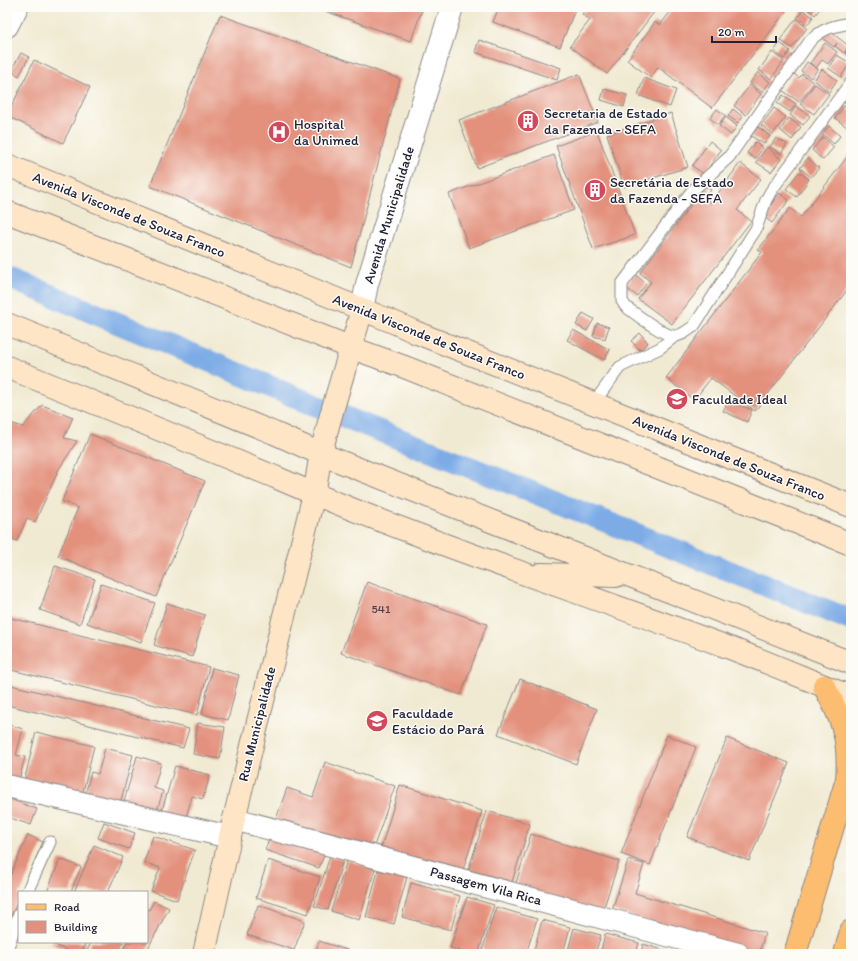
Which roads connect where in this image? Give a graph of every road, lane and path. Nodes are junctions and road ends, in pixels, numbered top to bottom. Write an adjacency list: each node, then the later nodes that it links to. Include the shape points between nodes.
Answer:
1 (17, 7): 4 (street)
2 (452, 7): 8 (street, Avenida Municipalidade, via 367,284)
3 (851, 23): 10 (lane, via 826,28 810,40 729,157 690,192 622,284 622,301 626,308 666,334)
4 (7, 26)
5 (851, 82): 10 (lane, via 771,191 756,229 694,326 685,333)
6 (7, 165): 8 (main road, Avenida Visconde de Souza Franco)
7 (7, 212): 11 (main road)
8 (362, 310): 11 (main road, Avenida Municipalidade); 13 (main road, Avenida Visconde de Souza Franco)
9 (7, 324): 14 (main road, via 267,430)
10 (675, 336): 13 (lane, via 660,348 620,367)
11 (352, 348): 14 (main road, Avenida Municipalidade); 17 (main road)
12 (7, 367): 15 (main road)
13 (594, 404): 16 (main road, Avenida Visconde de Souza Franco)
14 (324, 446): 15 (main road, Avenida Municipalidade); 19 (main road)
15 (314, 494): 18 (main road); 24 (main road, Rua Municipalidade)
16 (851, 506)
17 (851, 544)
18 (522, 574): 19 (main road); 21 (main road, via 723,645)
19 (632, 577): 20 (main road)
20 (851, 664)
21 (824, 686): 22 (main road); 32 (main road, via 836,708 847,742 847,778)
22 (851, 697)
23 (7, 786): 24 (street, Passagem Vila Rica)
24 (232, 828): 30 (main road, Rua Municipalidade); 31 (street, Passagem Vila Rica)
25 (50, 842): 26 (lane)
26 (27, 891)
27 (18, 917): 29 (lane)
28 (851, 931): 33 (main road)
29 (7, 950)
30 (204, 954)
31 (738, 954)
32 (795, 954)
33 (845, 954)

